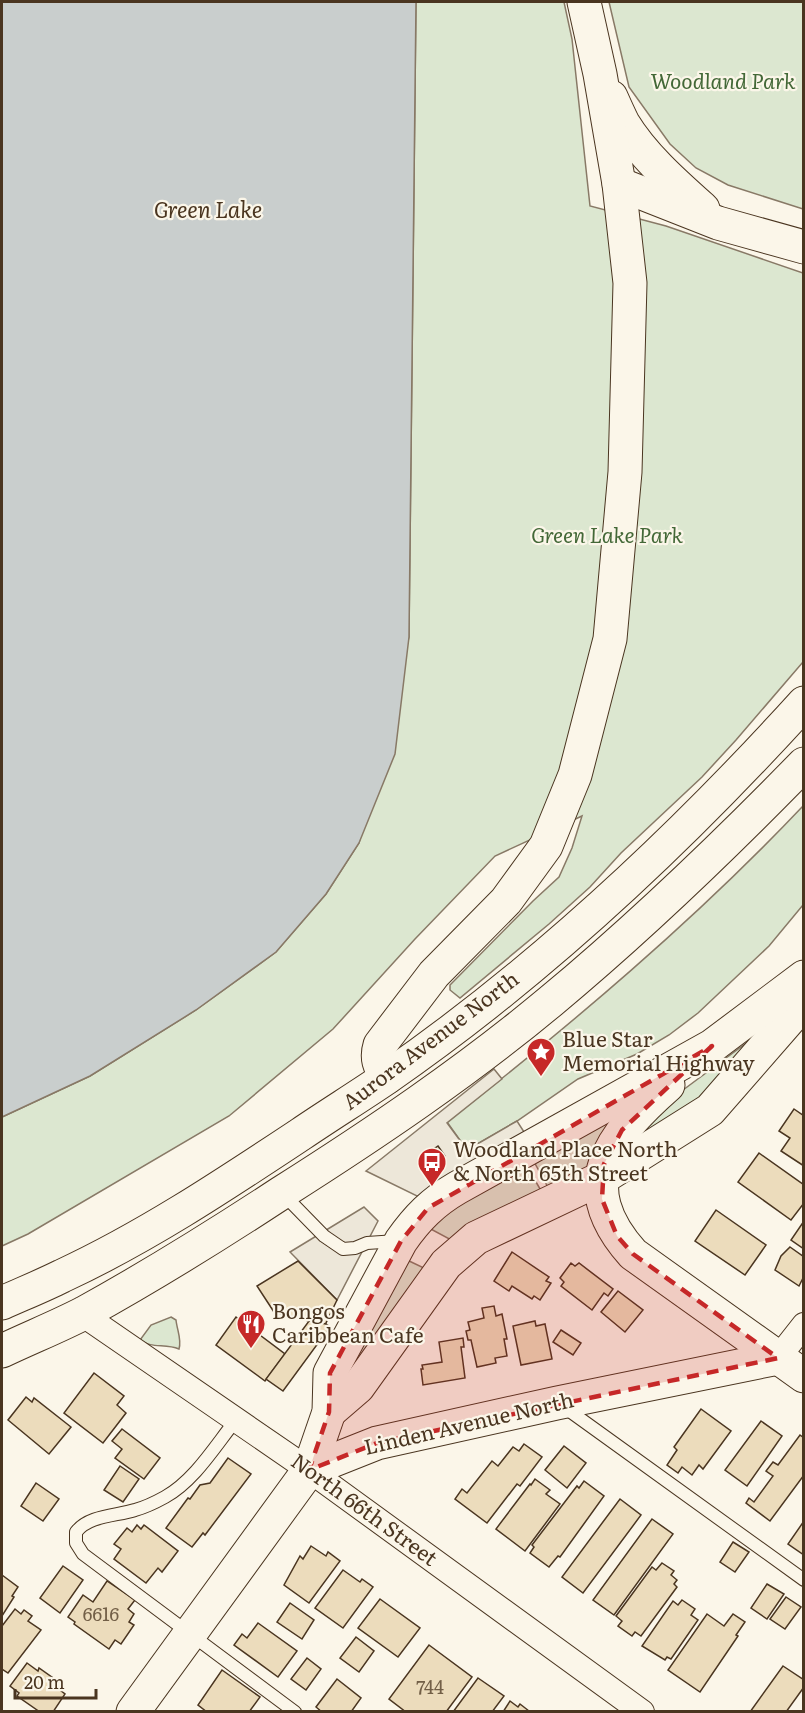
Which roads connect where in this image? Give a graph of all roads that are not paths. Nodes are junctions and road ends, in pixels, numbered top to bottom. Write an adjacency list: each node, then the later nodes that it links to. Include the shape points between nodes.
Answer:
1 (584, 2): 2 (main road)
2 (600, 74): 3 (main road); 4 (main road, via 624,124 641,146)
3 (619, 184): 4 (main road); 11 (main road, via 630,283 625,472 610,639 578,764 546,846 506,901 434,974 380,1045 377,1056)
4 (718, 223): 5 (main road)
5 (804, 247)
6 (804, 703): 11 (main road, Aurora Avenue North, via 691,822 619,890 493,997)
7 (804, 764): 14 (main road, Aurora Avenue North, via 640,925 550,1003 408,1110)
8 (804, 977): 10 (main road)
9 (804, 989): 12 (main road, via 792,1016)
10 (712, 1046): 13 (main road, via 622,1130 612,1144); 15 (main road, via 438,1199)
11 (387, 1077): 18 (main road, Aurora Avenue North, via 222,1187 63,1276)
12 (711, 1110): 13 (main road); 17 (main road, via 618,1184 616,1203 624,1222)
13 (602, 1178): 16 (main road, via 494,1228); 17 (main road, via 606,1215 617,1236 633,1254)
14 (282, 1193): 15 (lane, via 324,1236 343,1249); 19 (main road, Aurora Avenue North)
15 (401, 1241): 16 (main road); 24 (main road, via 330,1373)
16 (446, 1264): 24 (main road, via 358,1388)
17 (675, 1284): 22 (main road)
18 (2, 1303)
19 (82, 1314): 21 (main road, Aurora Avenue North); 25 (street, North 66th Street)
20 (804, 1325): 22 (street)
21 (2, 1350)
22 (791, 1367): 23 (main road, Linden Avenue North)
23 (557, 1403): 26 (main road, Linden Avenue North, via 377,1443); 27 (lane)
24 (329, 1412): 26 (main road)
25 (236, 1420): 26 (street, North 66th Street); 28 (lane, via 177,1489 155,1503 86,1523 75,1536 83,1554)
26 (309, 1470): 28 (main road); 31 (street, North 66th Street)
27 (804, 1580)
28 (190, 1634): 29 (main road); 30 (lane)
29 (134, 1712)
30 (296, 1712)
31 (642, 1712)

